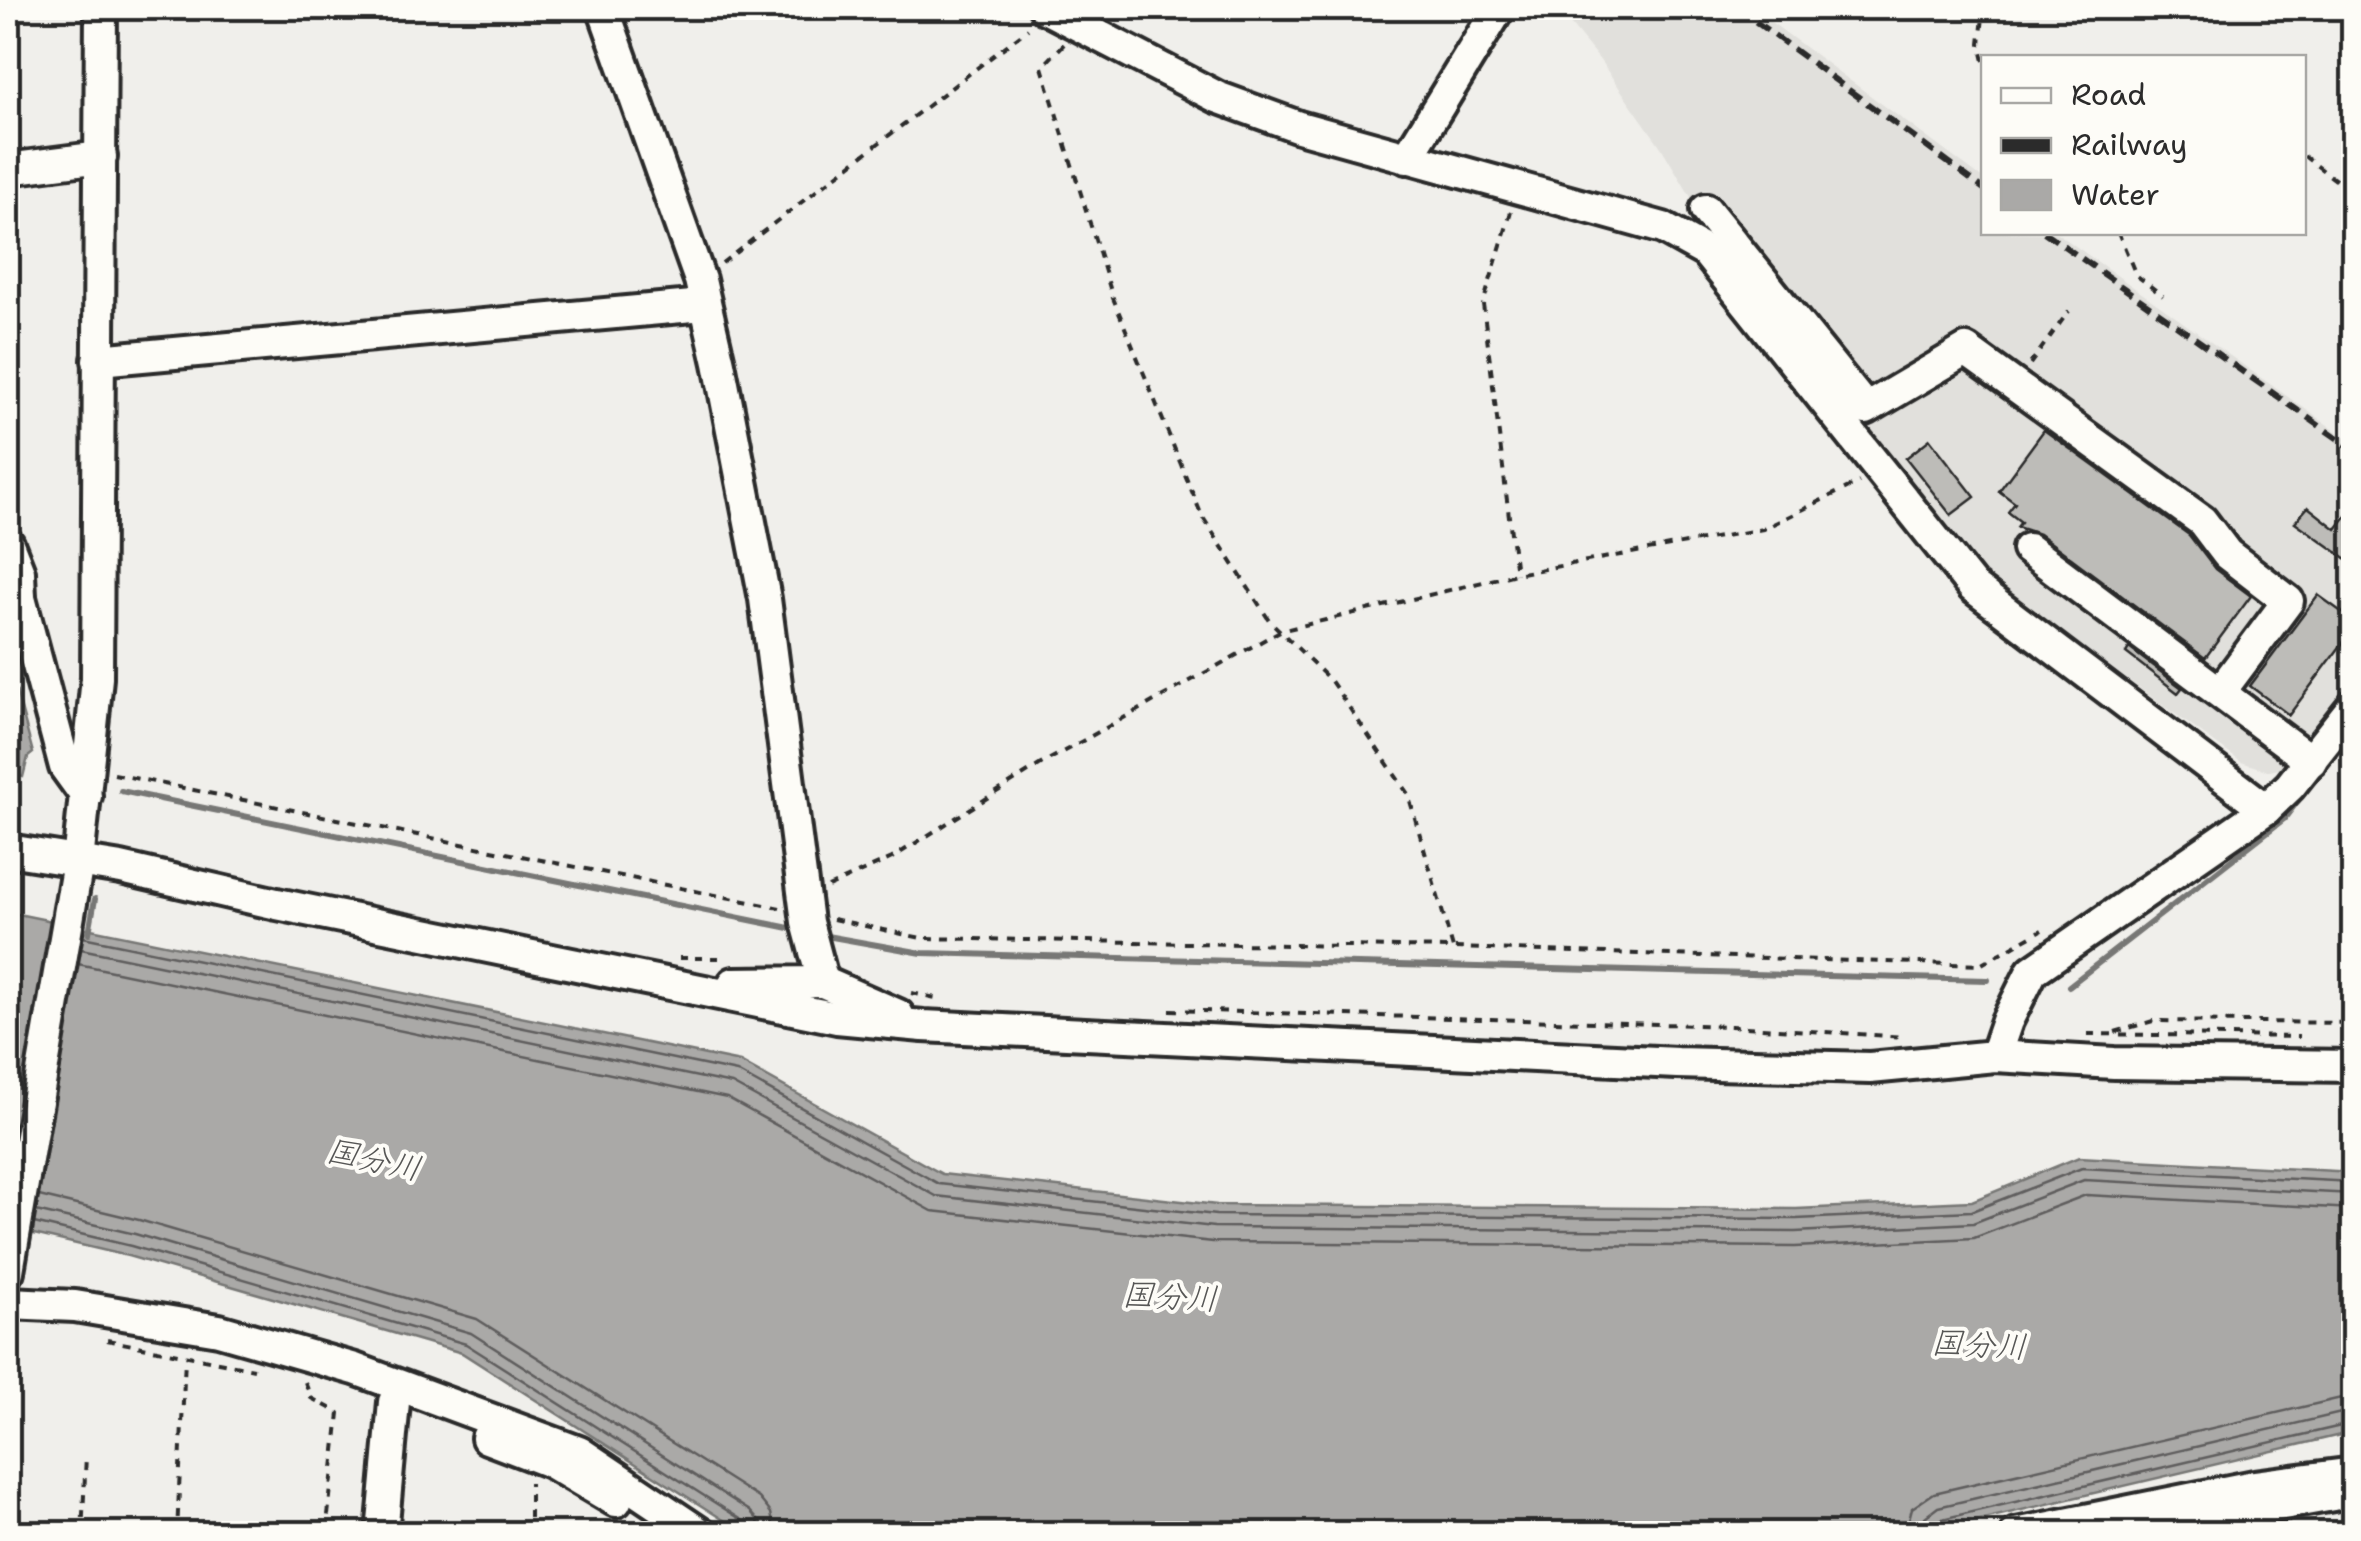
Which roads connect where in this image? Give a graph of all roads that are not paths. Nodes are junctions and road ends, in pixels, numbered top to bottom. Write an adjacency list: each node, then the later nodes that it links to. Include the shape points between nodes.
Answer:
1 (101, 8): 5 (street)
2 (602, 8): 9 (street)
3 (1499, 8): 6 (street)
4 (1048, 9): 6 (street, via 1217,97)
5 (101, 158): 7 (street); 10 (street)
6 (1407, 158): 18 (street, via 1663,228 1706,252 1973,587)
7 (8, 169)
8 (1706, 210): 14 (street, via 1866,409 1966,350 2202,521 2226,554 2288,601)
9 (702, 292): 10 (street); 22 (street, via 765,599)
10 (98, 360): 17 (street, via 97,678)
11 (8, 544): 13 (street, via 19,572)
12 (2028, 550): 14 (street)
13 (14, 599): 17 (street, via 66,767)
14 (2220, 692): 16 (street)
15 (2354, 705): 16 (street)
16 (2311, 761): 18 (street)
17 (86, 796): 20 (street)
18 (2266, 809): 24 (street, via 2032,972)
19 (8, 850): 20 (street)
20 (76, 872): 21 (street); 26 (street)
21 (675, 971): 22 (street); 23 (street, via 837,1018)
22 (820, 972): 23 (street)
23 (923, 1026): 24 (street, via 1665,1063 1870,1068)
24 (1995, 1056): 25 (street)
25 (2354, 1066)
26 (8, 1271)
27 (19, 1304): 28 (street, via 56,1318); 28 (street, via 75,1306 220,1330)
28 (361, 1380): 29 (street); 34 (street, via 579,1452)
29 (394, 1402): 32 (street); 33 (street, via 531,1455)
30 (2354, 1473): 35 (street)
31 (2354, 1492): 36 (street)
32 (382, 1534)
33 (668, 1534)
34 (701, 1534)
35 (2016, 1534)
36 (2120, 1534)

